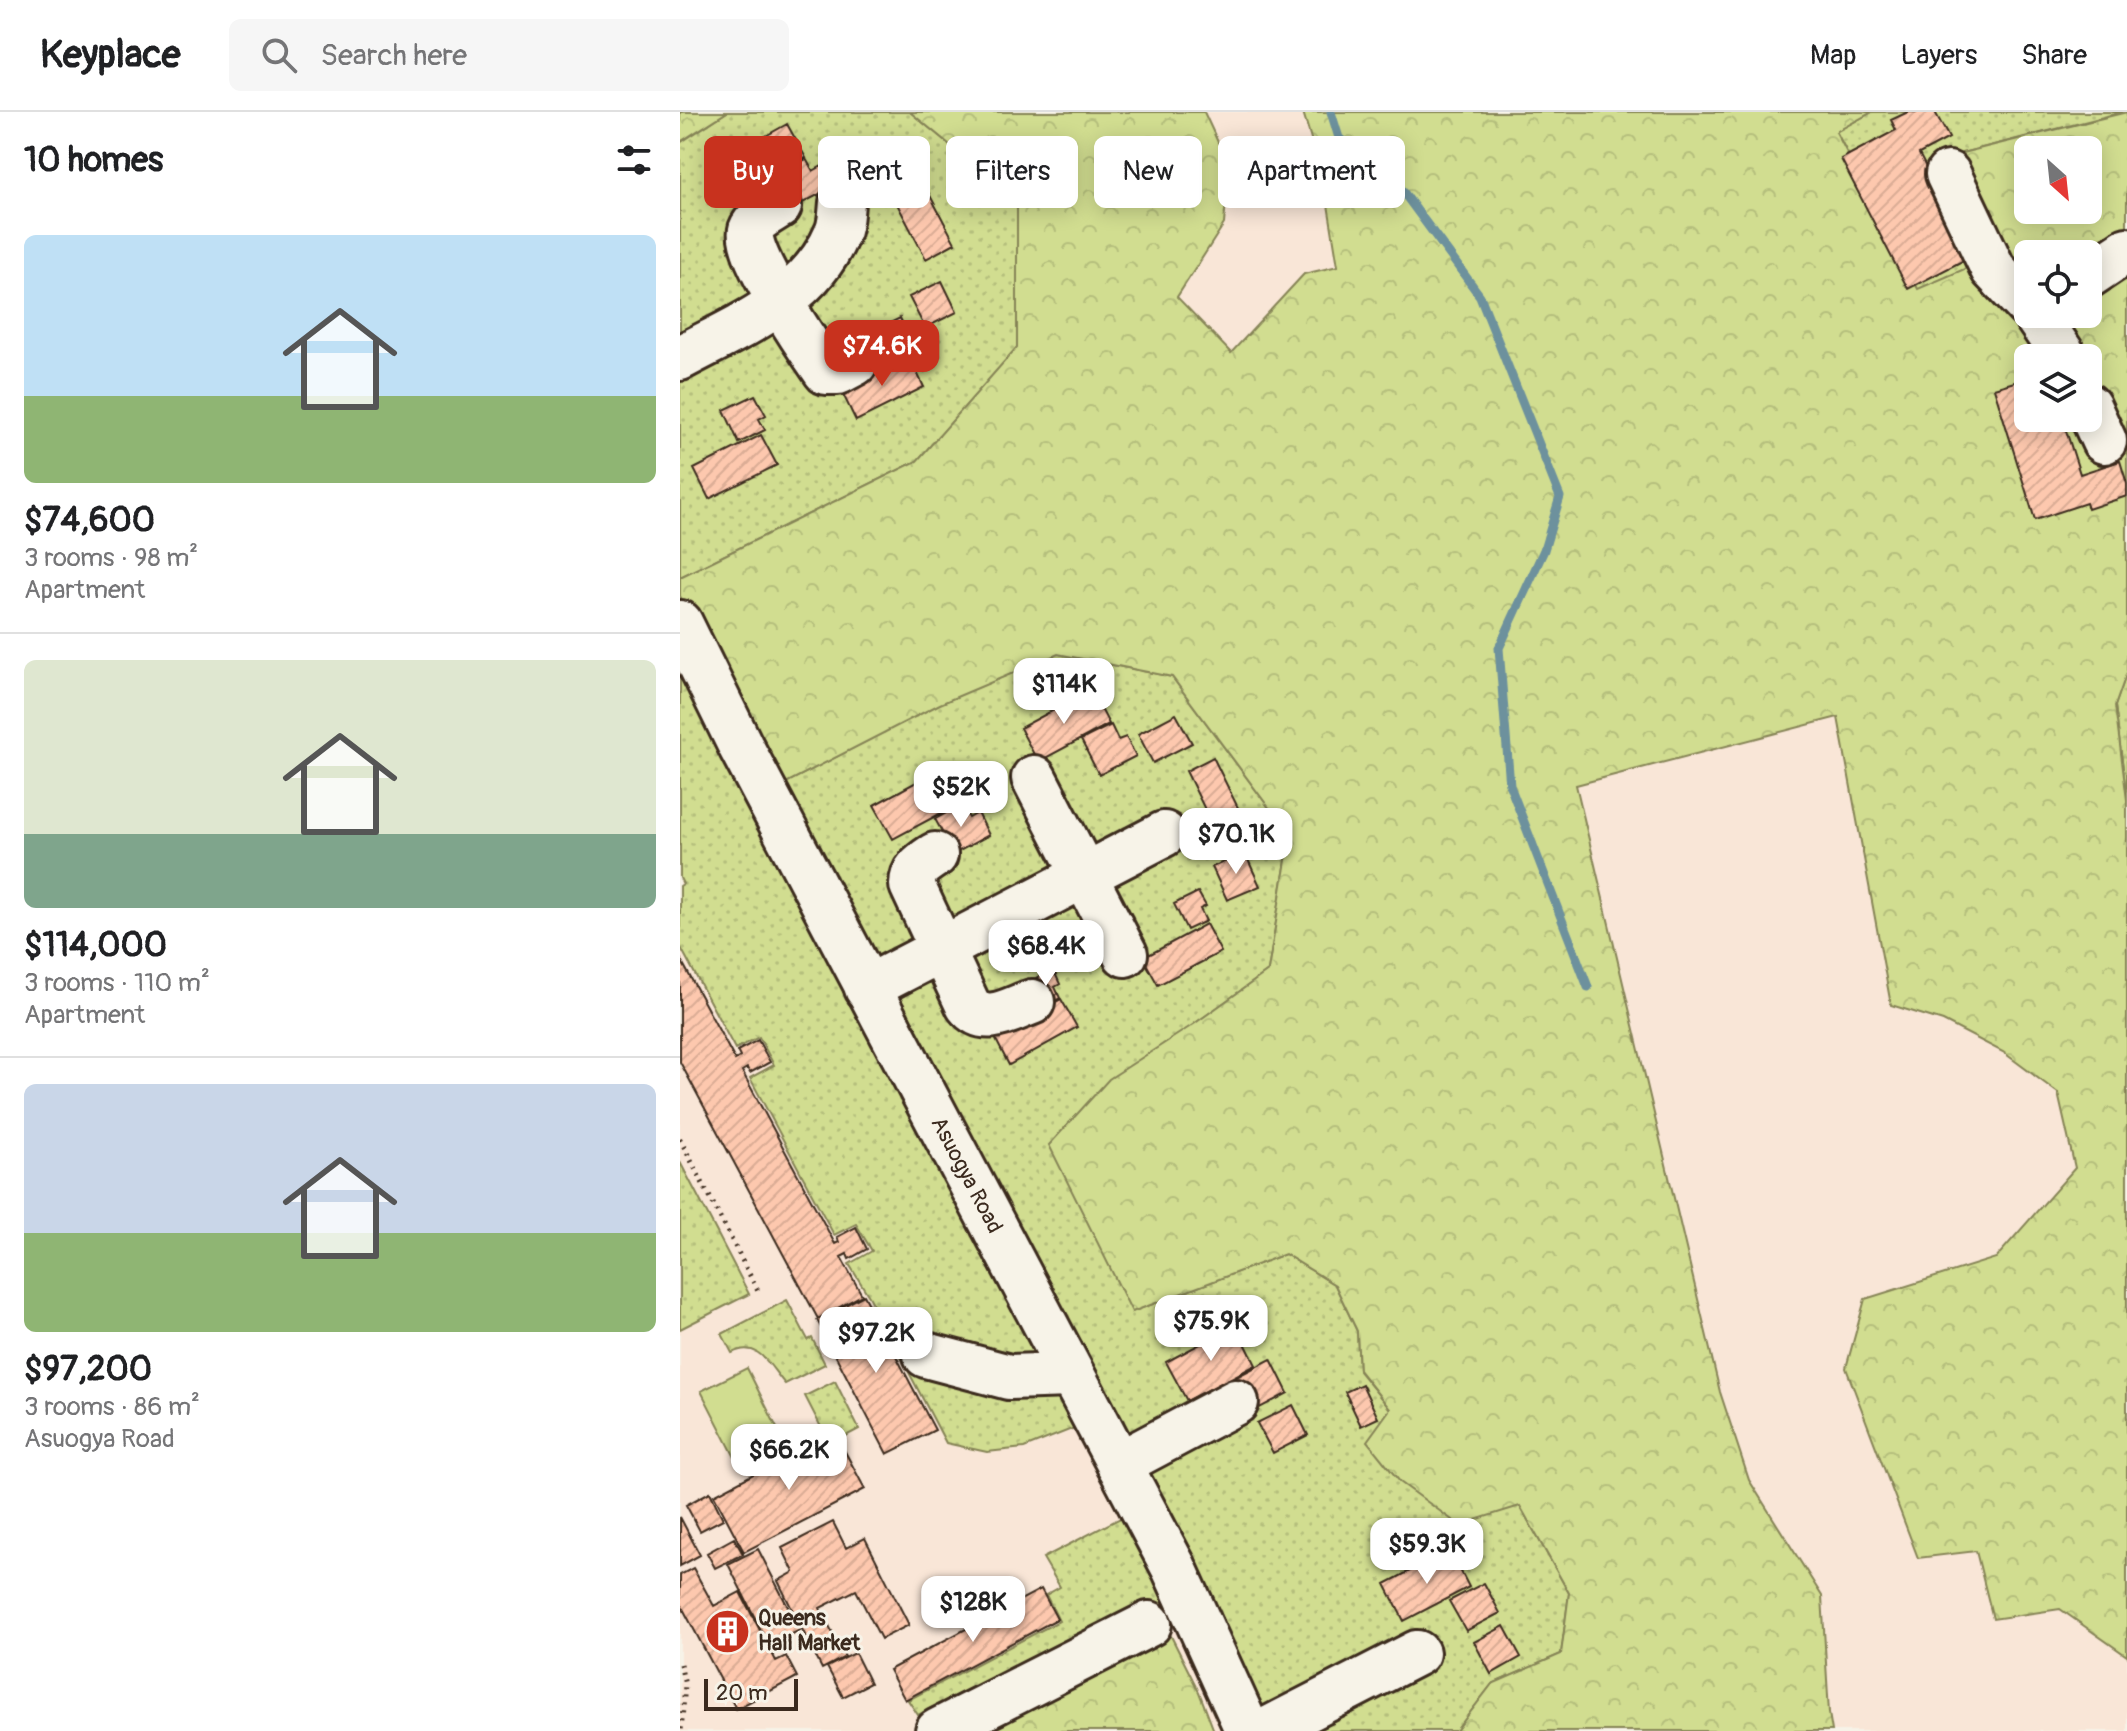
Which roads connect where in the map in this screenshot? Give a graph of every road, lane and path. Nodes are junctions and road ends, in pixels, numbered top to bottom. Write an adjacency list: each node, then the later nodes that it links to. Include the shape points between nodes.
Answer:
1 (1948, 174): 6 (street, via 1993,269)
2 (776, 208): 7 (street, via 750,231 751,245)
3 (841, 208): 7 (street, via 838,231 815,271)
4 (2127, 250): 5 (street)
5 (2102, 267)
6 (2014, 291)
7 (781, 303): 8 (street); 9 (street, via 826,372)
8 (680, 358)
9 (855, 363)
10 (680, 623): 17 (street, Asuogya Road)
11 (1034, 778): 14 (street)
12 (1164, 834): 14 (street)
13 (935, 855): 15 (street, via 919,866 912,885)
14 (1084, 875): 15 (street); 16 (street)
15 (940, 950): 17 (street); 18 (street, via 975,1015 988,1018)
16 (1125, 954)
17 (867, 988): 22 (street, Asuogya Road)
18 (1032, 1002)
19 (680, 1139): 20 (path)
20 (760, 1295)
21 (926, 1355): 22 (street, via 1009,1377)
22 (1071, 1375): 24 (street, Asuogya Road)
23 (1236, 1402): 24 (street)
24 (1119, 1464): 30 (street, Asuogya Road, via 1184,1588)
25 (1149, 1624): 29 (street)
26 (1417, 1653): 31 (street)
27 (680, 1664): 28 (path, via 685,1685)
28 (681, 1731)
29 (938, 1731)
30 (1248, 1731)
31 (1265, 1731)

